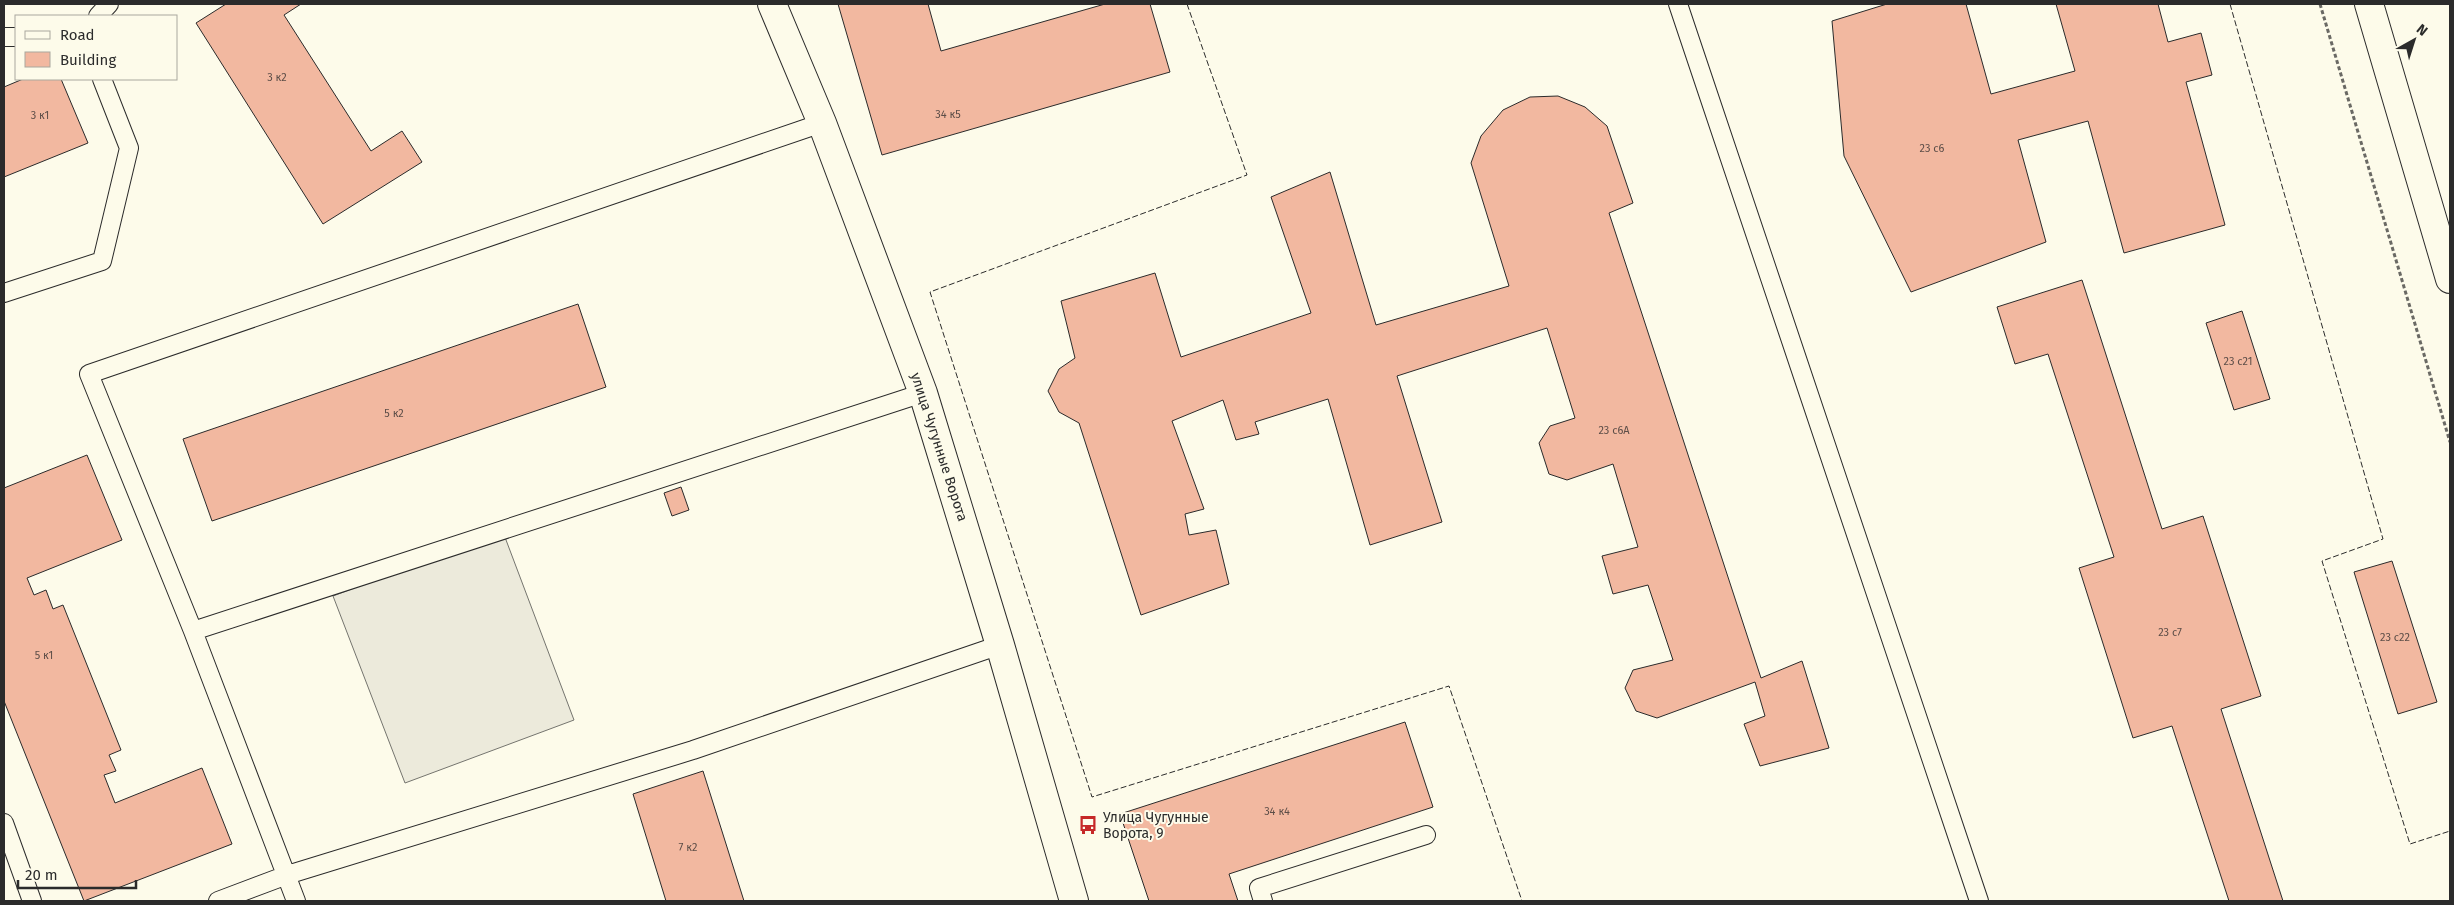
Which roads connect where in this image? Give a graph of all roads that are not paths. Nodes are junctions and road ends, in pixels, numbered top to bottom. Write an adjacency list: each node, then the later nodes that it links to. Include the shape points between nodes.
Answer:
1 (109, 4): 5 (lane)
2 (772, 4): 7 (street, улица Чугунные Ворота)
3 (1678, 4): 21 (lane)
4 (2369, 4): 8 (street)
5 (99, 15)
6 (102, 80): 9 (lane, via 129,148 102,261)
7 (822, 123): 10 (street, улица Чугунные Ворота); 11 (lane, via 89,374)
8 (2450, 279)
9 (4, 293)
10 (923, 393): 11 (lane); 12 (street, улица Чугунные Ворота)
11 (193, 631): 15 (lane)
12 (1000, 645): 15 (lane, via 693,750); 19 (street, улица Чугунные Ворота)
13 (4, 823): 16 (lane)
14 (1426, 835): 20 (lane, via 1259,888)
15 (287, 875): 17 (lane); 18 (lane)
16 (32, 901)
17 (218, 901)
18 (296, 901)
19 (1074, 901)
20 (1264, 901)
21 (1979, 901)

